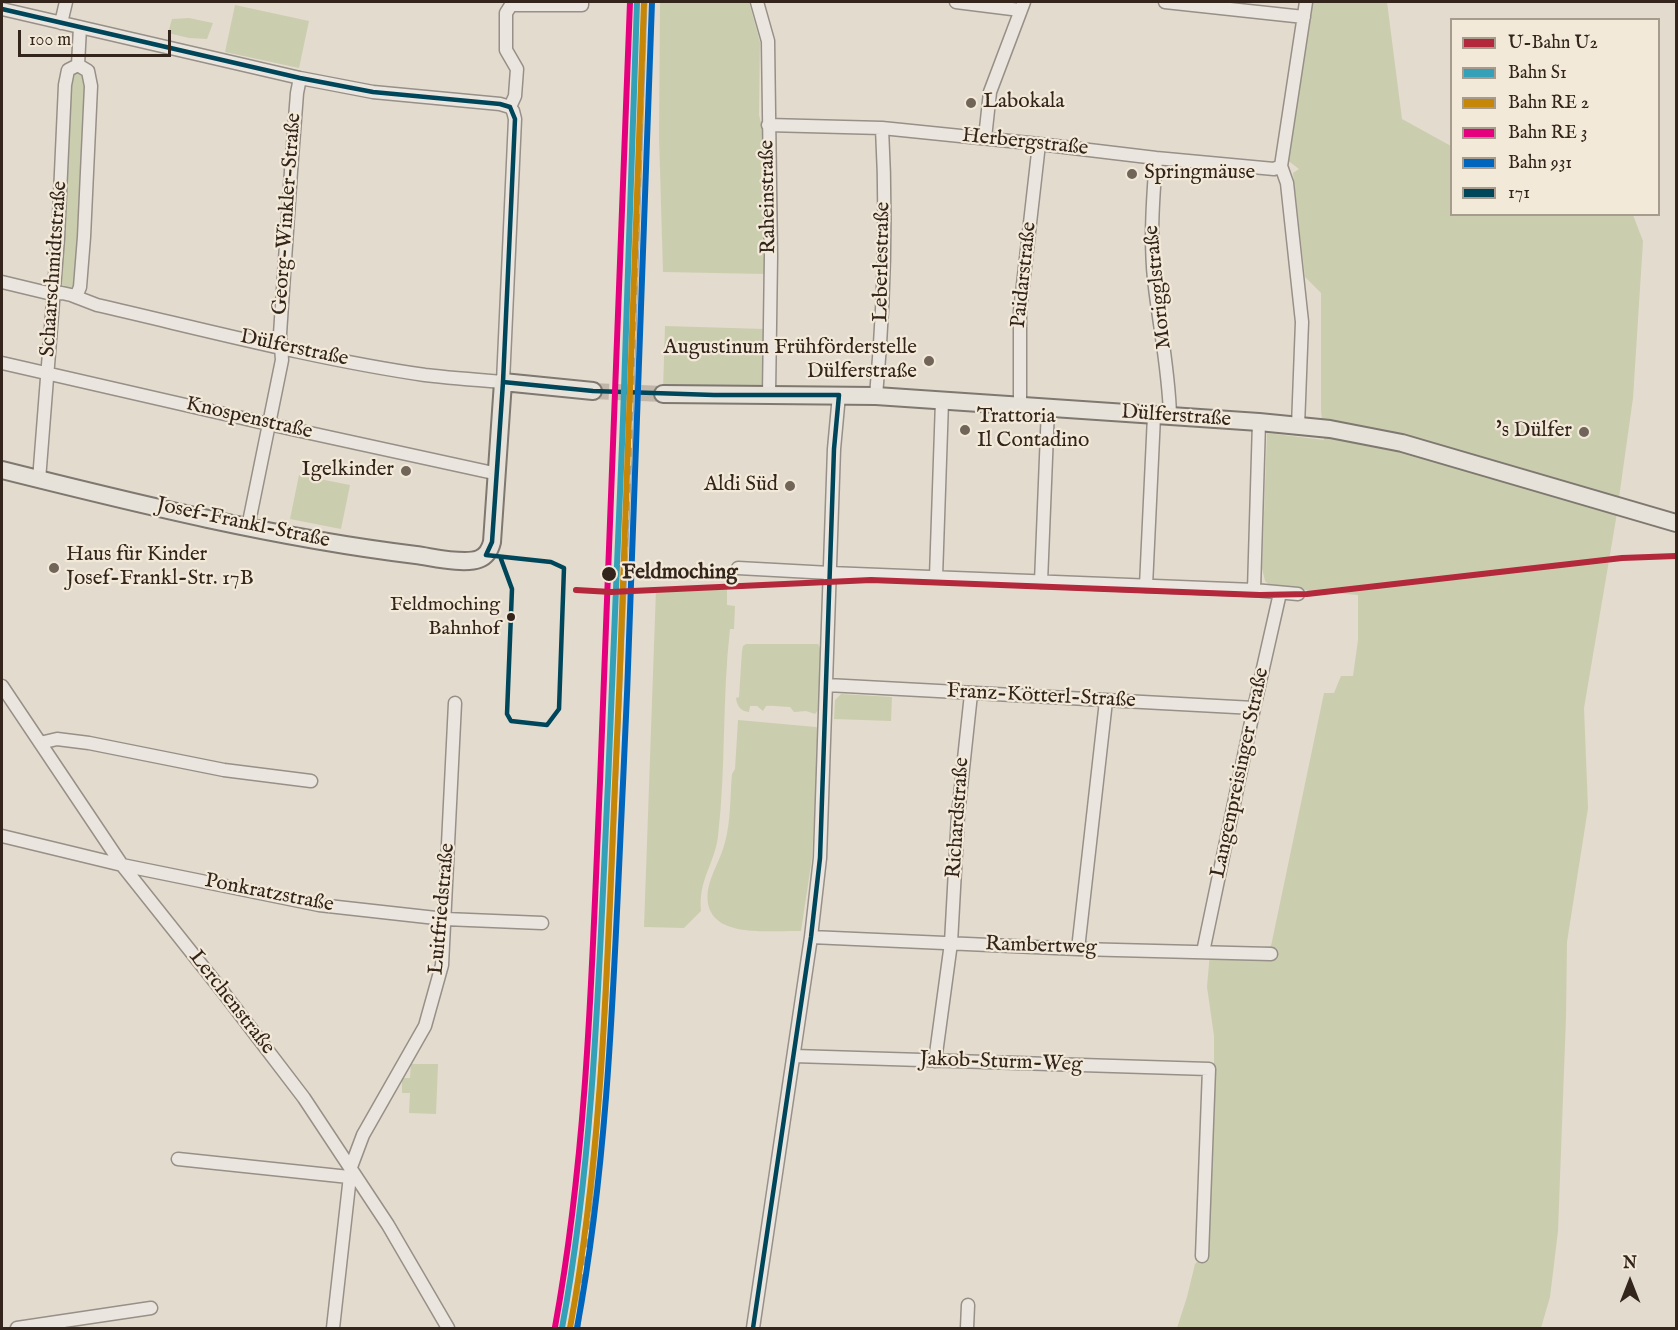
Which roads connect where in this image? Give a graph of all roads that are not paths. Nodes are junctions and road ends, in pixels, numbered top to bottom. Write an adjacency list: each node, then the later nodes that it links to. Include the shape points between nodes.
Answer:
1 (66, 2): 12 (street)
2 (582, 2): 7 (street)
3 (757, 2): 17 (street, Raheinstraße, via 768,41)
4 (956, 2): 8 (street)
5 (1165, 2): 11 (street)
6 (1306, 2): 11 (street)
7 (510, 3): 16 (street, via 506,13 506,50 517,69)
8 (983, 3): 9 (street)
9 (1022, 6): 19 (street, via 990,92)
10 (2, 9): 12 (street)
11 (1304, 17): 22 (street)
12 (61, 23): 13 (street)
13 (80, 27): 14 (street, Schaarschmidtstraße); 15 (street)
14 (78, 65): 24 (street, Schaarschmidtstraße, via 68,70 65,79); 25 (street, Schaarschmidtstraße, via 90,75 91,86 84,237)
15 (300, 78): 16 (street, via 373,92); 26 (street, Georg-Winkler-Straße)
16 (510, 107): 29 (street, via 514,119)
17 (768, 125): 18 (street, Herbergstraße); 32 (street, Raheinstraße)
18 (882, 128): 19 (street, Herbergstraße); 34 (street, Leberlestraße, via 884,265)
19 (986, 138): 20 (street, Herbergstraße)
20 (1040, 144): 21 (street, Herbergstraße); 36 (street, Paidarstraße, via 1020,311)
21 (1156, 158): 22 (street, Herbergstraße, via 1274,169); 38 (street, Morigglstraße, via 1152,216 1154,277 1168,370)
22 (1281, 166): 41 (street, via 1287,183 1302,322)
23 (2, 282): 24 (street, Dülferstraße)
24 (52, 294): 25 (street, Dülferstraße); 28 (street, Schaarschmidtstraße)
25 (76, 297): 26 (street, Dülferstraße)
26 (282, 347): 29 (street, Dülferstraße, via 416,373); 40 (street, Georg-Winkler-Straße)
27 (2, 363): 28 (street, Knospenstraße)
28 (47, 374): 40 (street, Knospenstraße); 44 (street, Schaarschmidtstraße)
29 (503, 382): 30 (main road, Dülferstraße); 43 (main road)
30 (593, 391)
31 (663, 394): 32 (main road, Dülferstraße)
32 (769, 394): 33 (main road, Dülferstraße)
33 (839, 395): 34 (main road, Dülferstraße); 48 (street)
34 (876, 396): 35 (main road, Dülferstraße)
35 (942, 401): 36 (main road, Dülferstraße); 49 (street)
36 (1020, 406): 37 (main road, Dülferstraße)
37 (1048, 408): 38 (main road, Dülferstraße); 50 (street)
38 (1162, 416): 39 (main road, Dülferstraße); 51 (street, Morigglstraße)
39 (1259, 422): 41 (main road, Dülferstraße); 52 (street)
40 (270, 424): 43 (street, Knospenstraße); 46 (street, Georg-Winkler-Straße)
41 (1298, 426): 45 (main road, Dülferstraße, via 1402,443)
42 (2, 470): 44 (main road, Josef-Frankl-Straße)
43 (498, 474): 46 (main road, Josef-Frankl-Straße, via 491,549 478,560 377,550)
44 (39, 480): 46 (main road, Josef-Frankl-Straße)
45 (1677, 523)
46 (248, 527)
47 (738, 568): 48 (street)
48 (830, 573): 49 (street); 55 (street)
49 (936, 577): 50 (street)
50 (1041, 582): 51 (street)
51 (1146, 586): 52 (street)
52 (1254, 590): 53 (street)
53 (1280, 593): 54 (street); 60 (street, Langenpreisinger Straße)
54 (1298, 594)
55 (827, 685): 57 (street, Franz-Kötterl-Straße); 67 (street, via 820,858)
56 (2, 686): 61 (street, Lerchenstraße)
57 (971, 694): 58 (street, Franz-Kötterl-Straße); 68 (street, Richardstraße, via 958,815)
58 (1106, 701): 60 (street, Franz-Kötterl-Straße); 69 (street)
59 (455, 703): 65 (street, Luitfriedstraße)
60 (1254, 708): 70 (street, Langenpreisinger Straße)
61 (40, 743): 62 (street, via 57,739 89,743 224,770); 64 (street, Lerchenstraße)
62 (311, 781)
63 (2, 836): 64 (street, Ponkratzstraße)
64 (122, 865): 65 (street, Ponkratzstraße, via 319,905); 75 (street, Lerchenstraße, via 304,1098)
65 (445, 919): 66 (street, Ponkratzstraße); 75 (street, Luitfriedstraße, via 442,964 425,1026 363,1135)
66 (542, 923)
67 (811, 937): 68 (street, Rambertweg); 72 (street)
68 (951, 943): 69 (street, Rambertweg); 73 (street, Richardstraße)
69 (1078, 949): 70 (street, Rambertweg)
70 (1203, 952): 71 (street, Rambertweg)
71 (1271, 954)
72 (794, 1056): 73 (street, Jakob-Sturm-Weg); 82 (street)
73 (935, 1061): 76 (street, Jakob-Sturm-Weg, via 1209,1069)
74 (178, 1159): 75 (street)
75 (350, 1172): 80 (street, Luitfriedstraße); 81 (street, Lerchenstraße, via 388,1225)
76 (1202, 1256)
77 (968, 1305): 83 (street)
78 (151, 1308): 79 (street)
79 (17, 1329)
80 (333, 1329)
81 (448, 1329)
82 (753, 1329)
83 (967, 1329)

